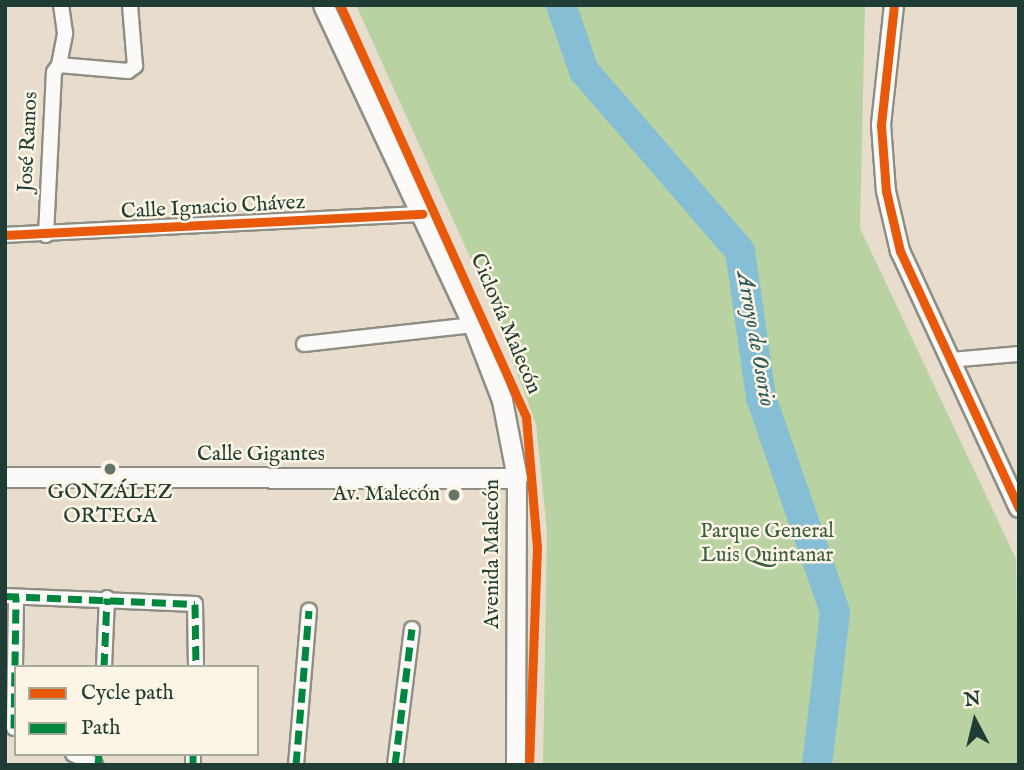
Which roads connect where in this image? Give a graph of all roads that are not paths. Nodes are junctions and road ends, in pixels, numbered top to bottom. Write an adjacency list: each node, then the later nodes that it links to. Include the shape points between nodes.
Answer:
1 (61, 5): 5 (street, via 65,33)
2 (131, 5): 5 (street, José Ramos, via 135,66 128,71)
3 (323, 5): 6 (main road, Avenida Malecón)
4 (894, 5): 12 (street, via 881,125 887,191 900,251)
5 (59, 65): 8 (street, José Ramos, via 54,72)
6 (422, 214): 8 (street, Calle Ignacio Chávez); 9 (main road, Avenida Malecón)
7 (5, 235): 8 (street, Calle Ignacio Chávez)
8 (46, 235)
9 (473, 325): 10 (street); 14 (main road, Avenida Malecón, via 502,400)
10 (304, 344)
11 (1019, 354): 12 (street)
12 (950, 360): 15 (street)
13 (5, 478): 14 (main road, Calle Gigantes)
14 (517, 478): 27 (street, Avenida Malecón)
15 (1019, 508)
16 (11, 596): 17 (street); 22 (street)
17 (107, 598): 20 (street); 21 (street, via 195,604)
18 (309, 611): 25 (street)
19 (412, 629): 26 (street)
20 (103, 665)
21 (196, 665)
22 (12, 727)
23 (77, 756): 24 (street)
24 (97, 765)
25 (296, 765)
26 (395, 765)
27 (516, 765)

